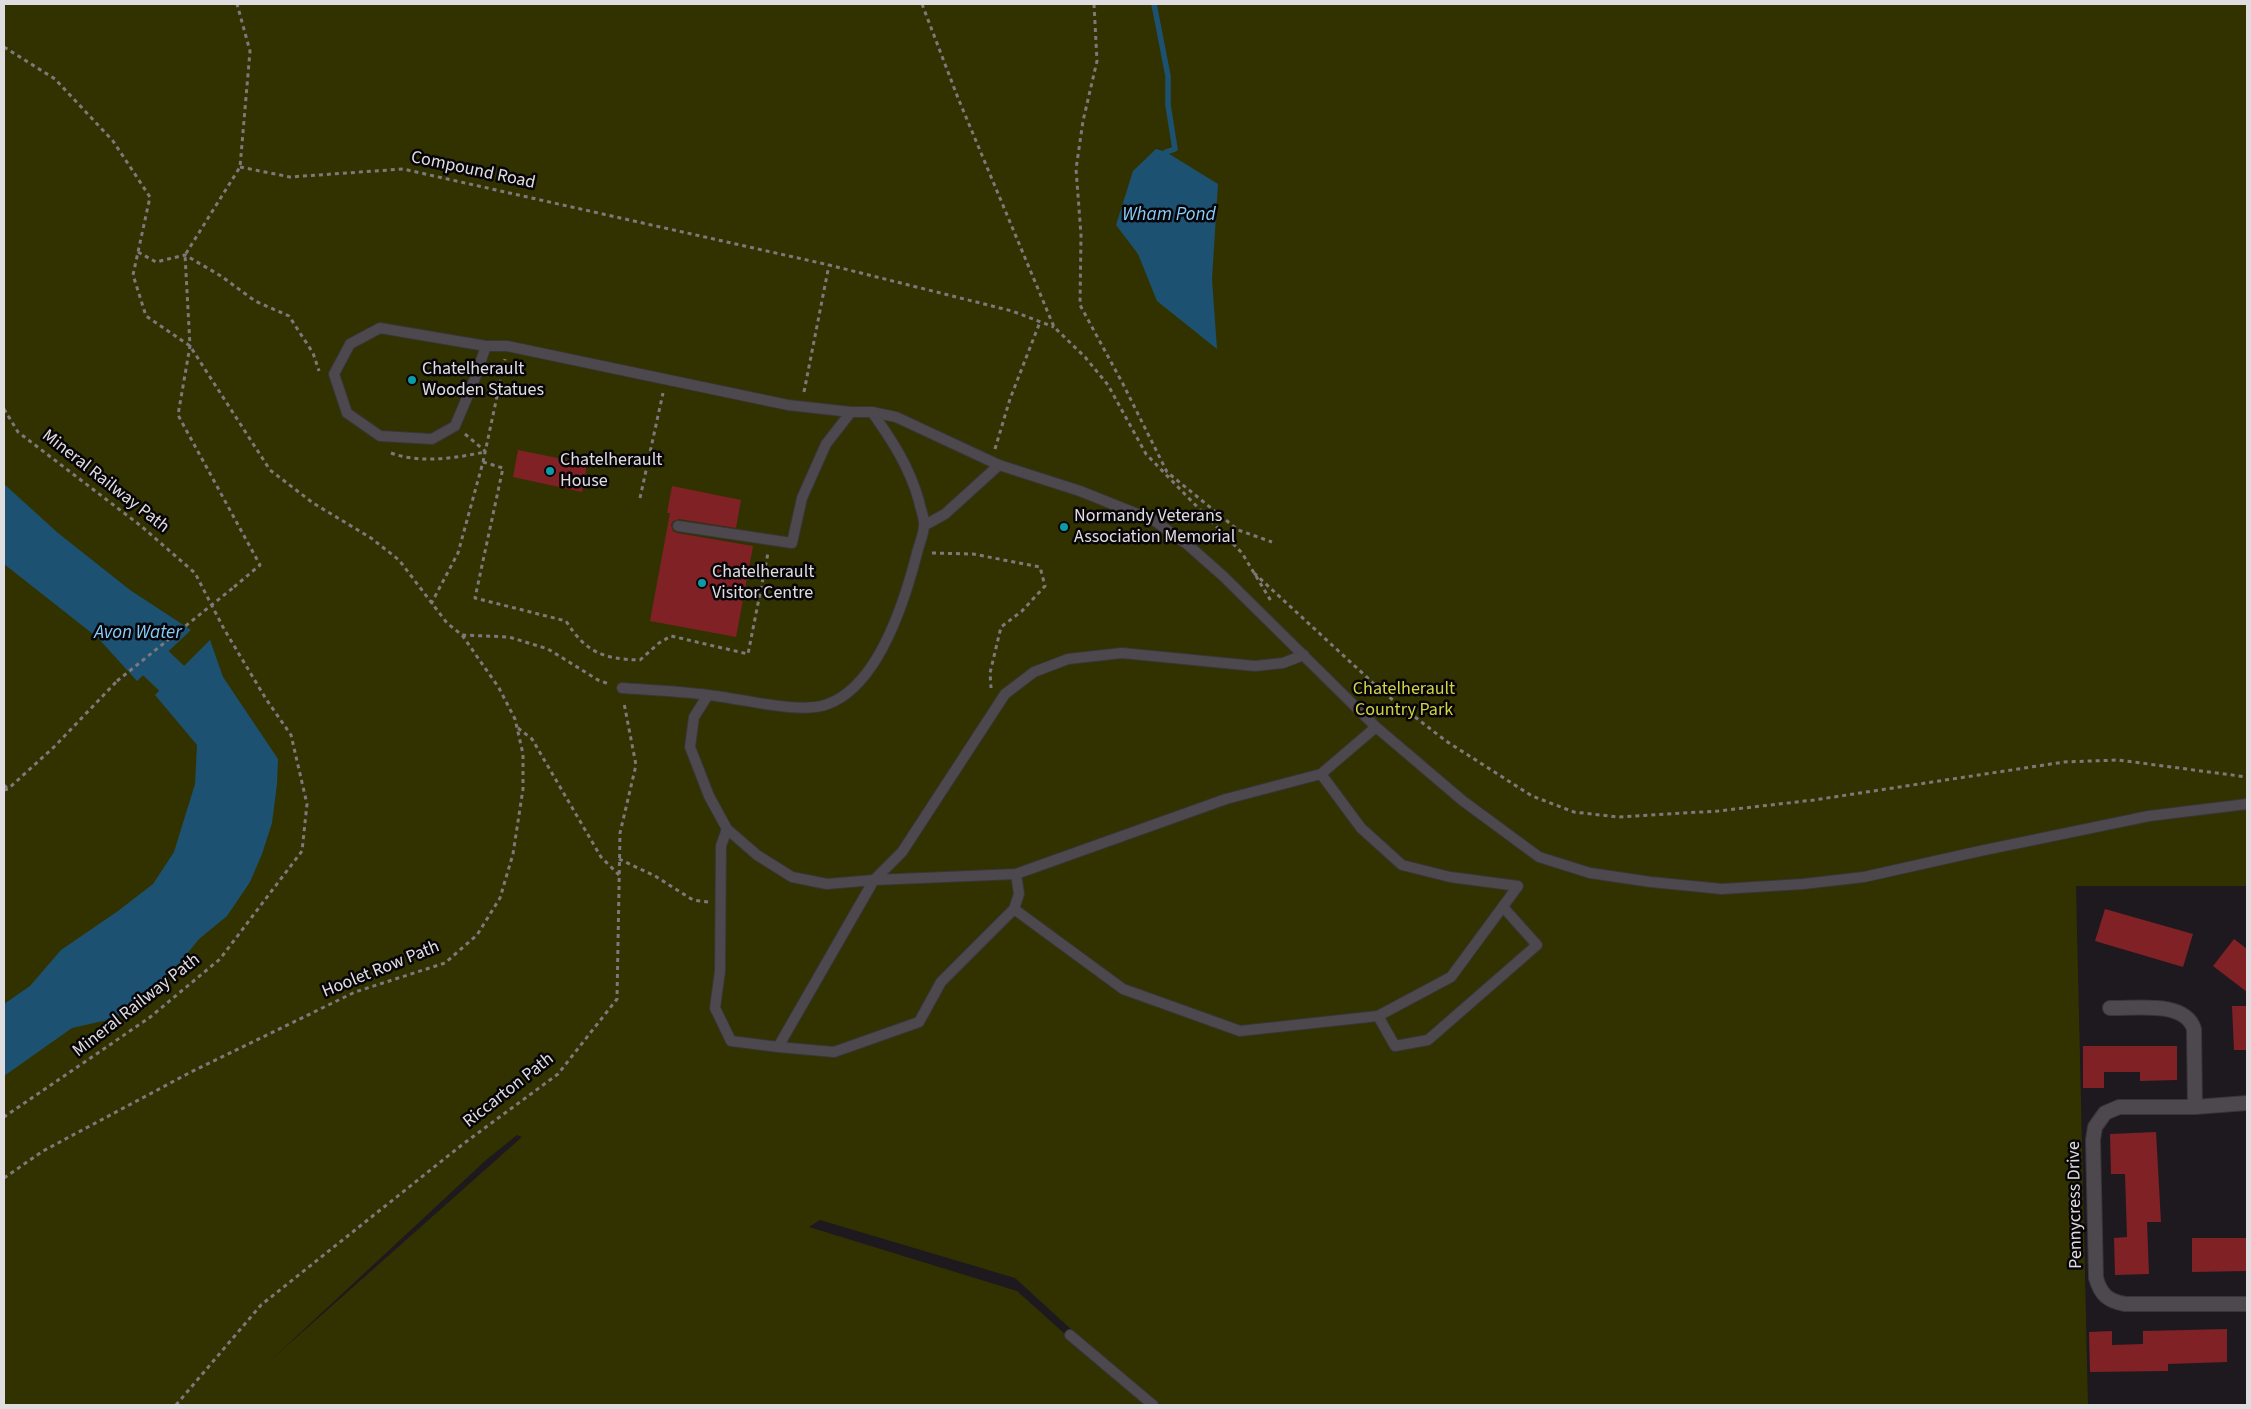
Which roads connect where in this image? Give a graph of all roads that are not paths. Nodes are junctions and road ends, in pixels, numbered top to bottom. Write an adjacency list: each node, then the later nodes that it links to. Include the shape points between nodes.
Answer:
1 (486, 346): 1 (lane, via 380,328 350,344 334,374 347,413 380,436 432,439 455,426); 2 (lane, via 507,346 788,405)
2 (850, 412): 3 (lane); 6 (lane, via 826,444 802,498 792,544)
3 (872, 412): 4 (lane, via 896,417); 5 (lane, via 902,457)
4 (999, 465): 5 (lane, via 946,514); 7 (lane, via 1080,491 1155,521 1223,576)
5 (925, 525): 9 (lane, via 904,601 892,629 863,677 847,692 828,704 804,708)
6 (678, 526)
7 (1304, 655): 10 (lane); 15 (lane, via 1283,663 1255,666 1122,653 1068,659 1034,672 1005,694 902,852)
8 (622, 688): 9 (lane)
9 (708, 694): 13 (lane, via 694,717 690,747 709,796)
10 (1376, 727): 11 (lane); 12 (lane, via 1462,801 1539,857 1590,873 1713,888 1803,884 1864,877 2149,816)
11 (1321, 774): 14 (lane, via 1226,799); 16 (lane, via 1361,828 1402,865 1450,877 1518,886)
12 (2247, 804)
13 (728, 829): 15 (lane, via 757,855 792,877 827,884); 20 (lane, via 721,846 720,971 716,1008 731,1041)
14 (1016, 874): 15 (lane); 17 (lane, via 1019,894)
15 (874, 880): 20 (lane)
16 (1502, 907): 19 (lane, via 1451,977); 19 (lane, via 1537,945 1428,1040 1395,1046)
17 (1014, 909): 19 (lane, via 1123,989 1240,1031); 20 (lane, via 941,982 919,1022 834,1052)
18 (2110, 1008): 22 (street, via 2174,1010 2192,1021)
19 (1378, 1016)
20 (778, 1046)
21 (2247, 1104): 22 (street, Pennycress Drive)
22 (2196, 1107): 23 (street, Pennycress Drive, via 2119,1107 2105,1113 2095,1127 2096,1278 2100,1292 2112,1302)
23 (2247, 1304)
24 (1070, 1334): 25 (lane)
25 (1153, 1405)

